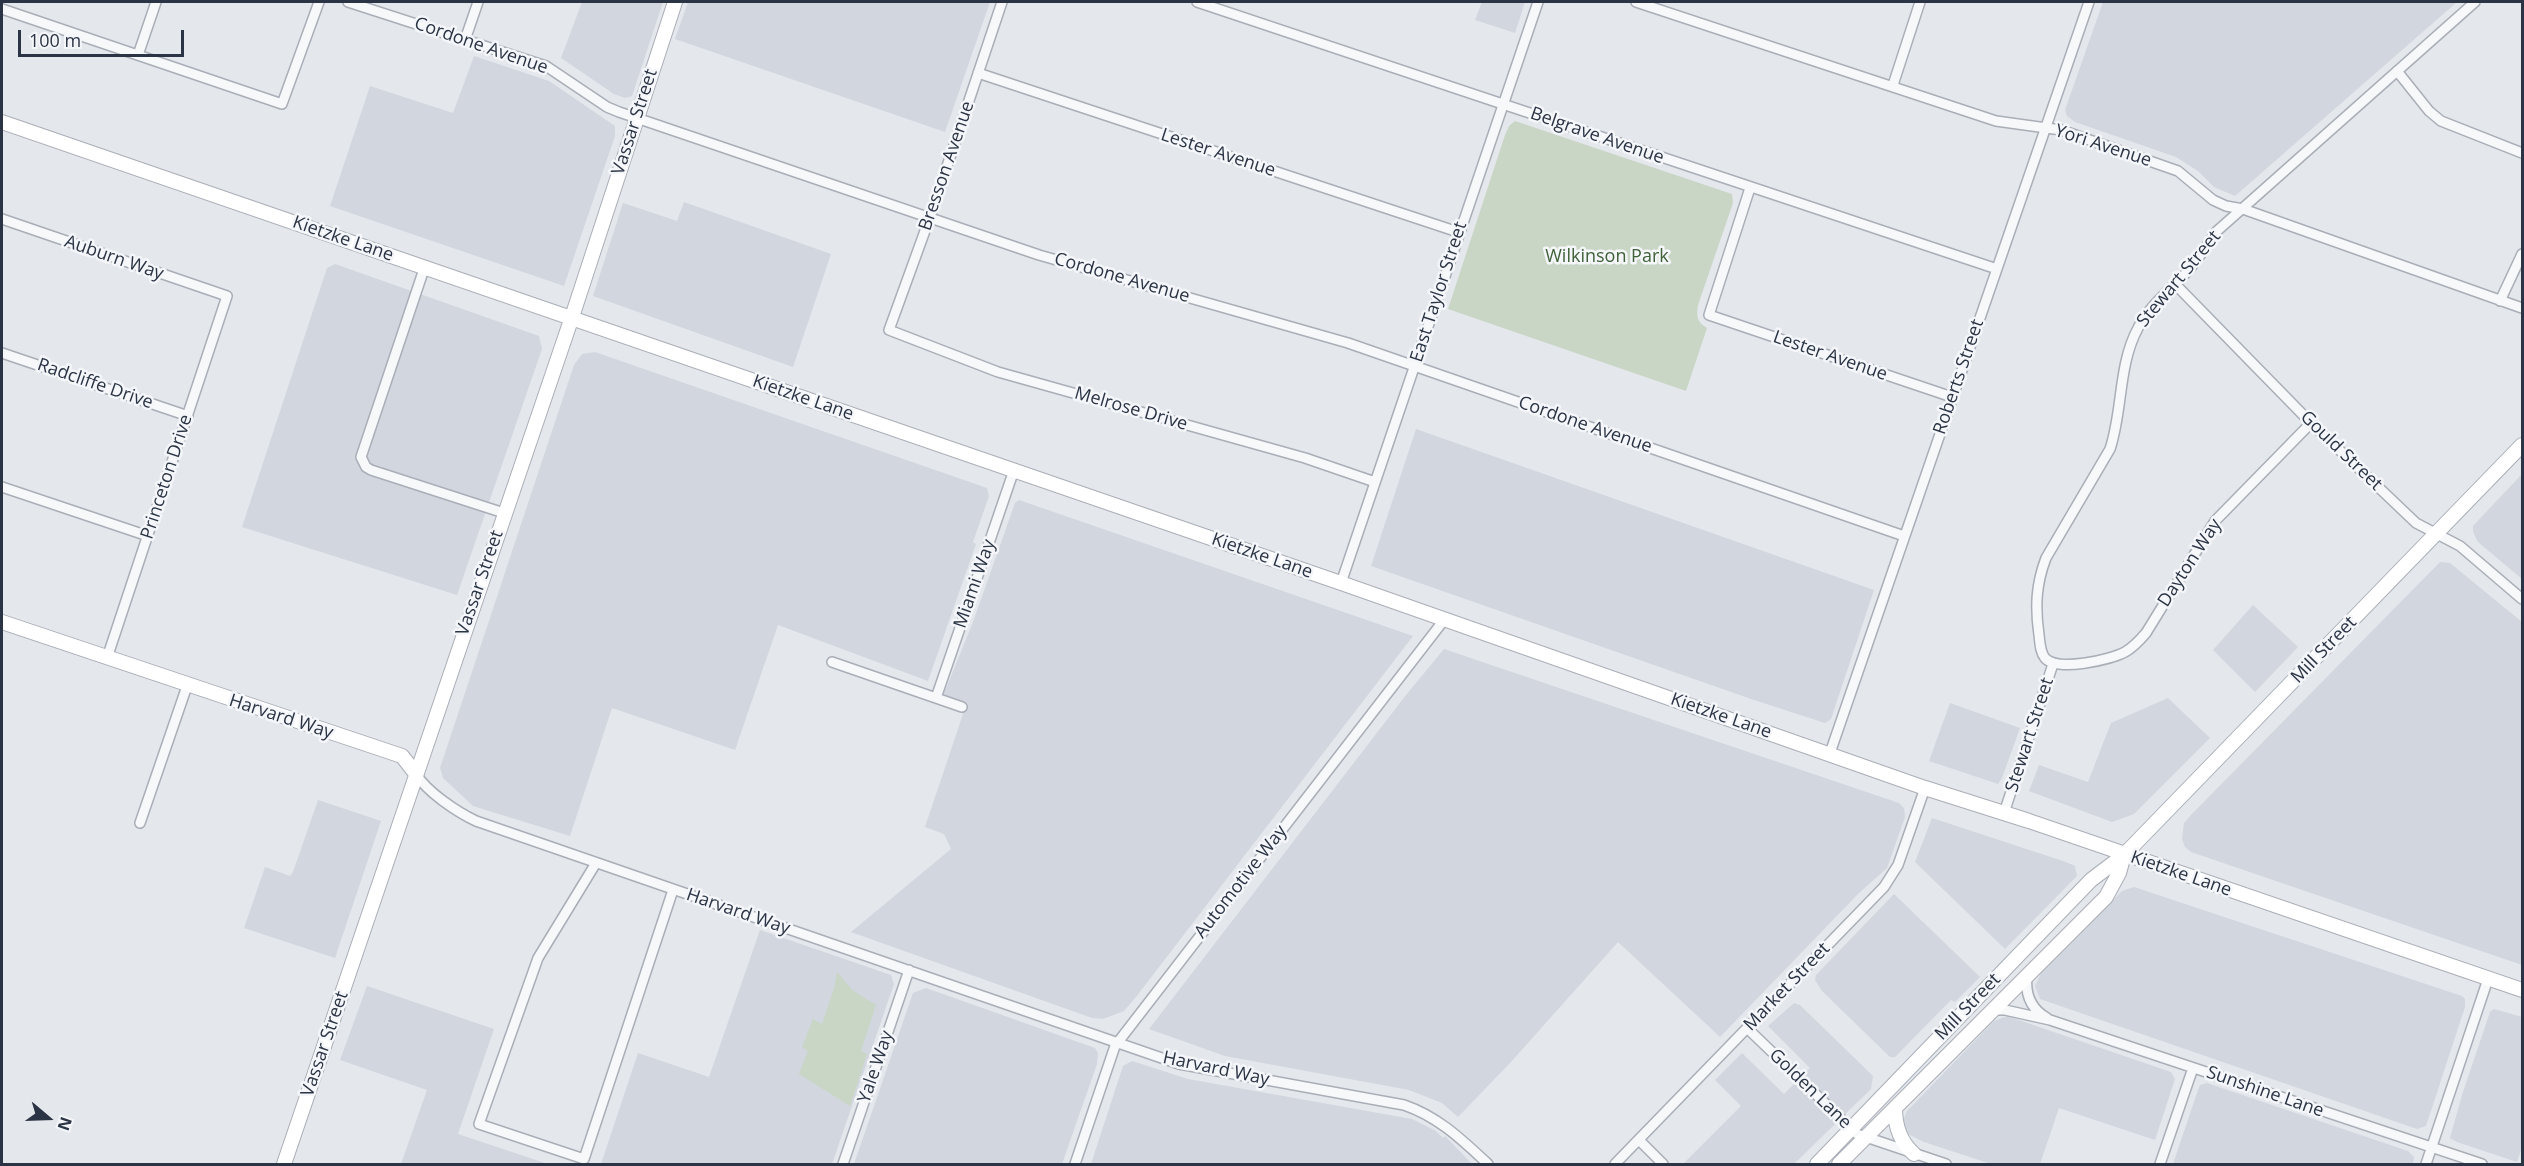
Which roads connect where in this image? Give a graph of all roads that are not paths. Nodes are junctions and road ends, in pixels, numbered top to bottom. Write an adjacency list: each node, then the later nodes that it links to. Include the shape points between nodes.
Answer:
1 (156, 2): 15 (street)
2 (319, 2): 15 (street, via 282,104)
3 (348, 2): 14 (street, Cordone Avenue)
4 (478, 2): 14 (street)
5 (675, 2): 20 (main road, Vassar Street)
6 (1002, 2): 17 (street, Bresson Avenue)
7 (1197, 2): 19 (street, Belgrave Avenue)
8 (1538, 2): 19 (street, East Taylor Street)
9 (1636, 2): 18 (street, Yori Avenue)
10 (1920, 2): 18 (street)
11 (2089, 2): 22 (street, Roberts Street)
12 (2475, 2): 16 (street, Stewart Street)
13 (2, 9): 15 (street)
14 (465, 40): 20 (street, Cordone Avenue, via 546,66 607,107)
15 (138, 55)
16 (2397, 71): 23 (street, via 2441,121); 25 (street, Stewart Street)
17 (978, 73): 26 (street, Bresson Avenue); 28 (street, Lester Avenue)
18 (1893, 86): 22 (street, Yori Avenue, via 1996,121)
19 (1502, 104): 24 (street, Belgrave Avenue); 28 (street, East Taylor Street)
20 (636, 116): 26 (street, Cordone Avenue); 36 (main road, Vassar Street)
21 (2, 122): 30 (main road, Kietzke Lane)
22 (2047, 127): 25 (street, Yori Avenue, via 2178,171 2212,200); 31 (street, Roberts Street)
23 (2523, 153)
24 (1750, 188): 31 (street, Belgrave Avenue); 40 (street, Lester Avenue, via 1709,315)
25 (2243, 209): 32 (street, Stewart Street, via 2217,231); 34 (street, Yori Avenue)
26 (930, 217): 37 (street, Bresson Avenue); 39 (street, Cordone Avenue, via 1039,255 1348,343)
27 (2, 219): 33 (street, Auburn Way)
28 (1458, 232): 39 (street, East Taylor Street)
29 (2523, 254): 34 (street)
30 (424, 266): 36 (main road, Kietzke Lane); 47 (street, via 361,457 371,470)
31 (1997, 269): 40 (street, Roberts Street)
32 (2175, 284): 42 (street, Gould Street); 57 (street, Stewart Street, via 2138,326 2127,356 2110,449 2040,573 2036,606 2040,640 2042,652)
33 (227, 296): 41 (street, Princeton Drive)
34 (2500, 301): 35 (street, Yori Avenue)
35 (2523, 308)
36 (572, 317): 44 (main road, Kietzke Lane); 47 (main road, Vassar Street)
37 (889, 330): 45 (street, Melrose Drive, via 998,372 1305,458)
38 (2, 353): 41 (street, Radcliffe Drive)
39 (1414, 366): 45 (street, East Taylor Street); 50 (street, Cordone Avenue)
40 (1952, 397): 50 (street, Roberts Street)
41 (188, 416): 49 (street, Princeton Drive)
42 (2311, 423): 48 (street, Gould Street, via 2416,523); 57 (street, Dayton Way, via 2215,521 2137,644 2101,661)
43 (2523, 445): 48 (main road, Mill Street)
44 (1014, 470): 51 (main road, Kietzke Lane); 59 (street, Miami Way)
45 (1375, 482): 51 (street, East Taylor Street)
46 (2, 487): 49 (street)
47 (504, 513): 62 (main road, Vassar Street)
48 (2438, 533): 52 (street, Gould Street, via 2460,546); 66 (main road, Mill Street)
49 (148, 536): 55 (street, Princeton Drive)
50 (1904, 536): 61 (street, Roberts Street)
51 (1341, 583): 53 (main road, Kietzke Lane)
52 (2523, 599)
53 (1444, 620): 61 (main road, Kietzke Lane); 76 (street, Automotive Way)
54 (2, 622): 55 (main road, Harvard Way)
55 (107, 658): 58 (main road, Harvard Way)
56 (832, 662): 59 (street)
57 (2053, 664): 64 (street, Stewart Street)
58 (187, 686): 62 (main road, Harvard Way, via 402,756); 65 (street)
59 (936, 698): 60 (street)
60 (962, 707)
61 (1830, 753): 63 (main road, Kietzke Lane)
62 (416, 774): 67 (street, Harvard Way, via 427,788 466,817); 84 (main road, Vassar Street)
63 (1926, 788): 64 (main road, Kietzke Lane); 75 (street, Market Street, via 1890,879)
64 (2004, 813): 66 (main road, Kietzke Lane)
65 (140, 823)
66 (2124, 855): 70 (main road, Mill Street, via 2106,897); 71 (main road, Kietzke Lane); 79 (main road, Mill Street, via 2091,880)
67 (596, 863): 68 (street, Harvard Way); 68 (street, via 538,958 479,1124 584,1159)
68 (673, 890): 69 (street, Harvard Way)
69 (909, 970): 76 (street, Harvard Way); 85 (street, Yale Way)
70 (2027, 976): 73 (main road, Mill Street); 74 (street, Sunshine Lane, via 2030,1000)
71 (2488, 979): 72 (main road, Kietzke Lane); 82 (street)
72 (2523, 990)
73 (1993, 1010): 74 (street, Sunshine Lane); 78 (main road, Mill Street)
74 (2049, 1020): 77 (street, Sunshine Lane)
75 (1747, 1028): 79 (street, Golden Lane); 81 (street, Market Street)
76 (1117, 1044): 86 (street, Automotive Way); 87 (street, Harvard Way, via 1179,1064 1404,1105 1440,1122)
77 (2193, 1068): 82 (street, Sunshine Lane); 93 (street)
78 (1895, 1108): 80 (main road, Mill Street); 83 (main road, via 1900,1139)
79 (1852, 1128): 80 (street, Golden Lane); 90 (main road, Mill Street)
80 (1865, 1138): 83 (street, Golden Lane); 91 (main road, Mill Street)
81 (1639, 1140): 88 (street, Market Street); 89 (street)
82 (2431, 1149): 94 (street); 95 (street, Sunshine Lane)
83 (1914, 1154): 92 (street, Golden Lane)
84 (284, 1164)
85 (843, 1164)
86 (1075, 1164)
87 (1488, 1164)
88 (1615, 1164)
89 (1663, 1164)
90 (1817, 1164)
91 (1839, 1164)
92 (1946, 1164)
93 (2160, 1164)
94 (2426, 1164)
95 (2482, 1164)

